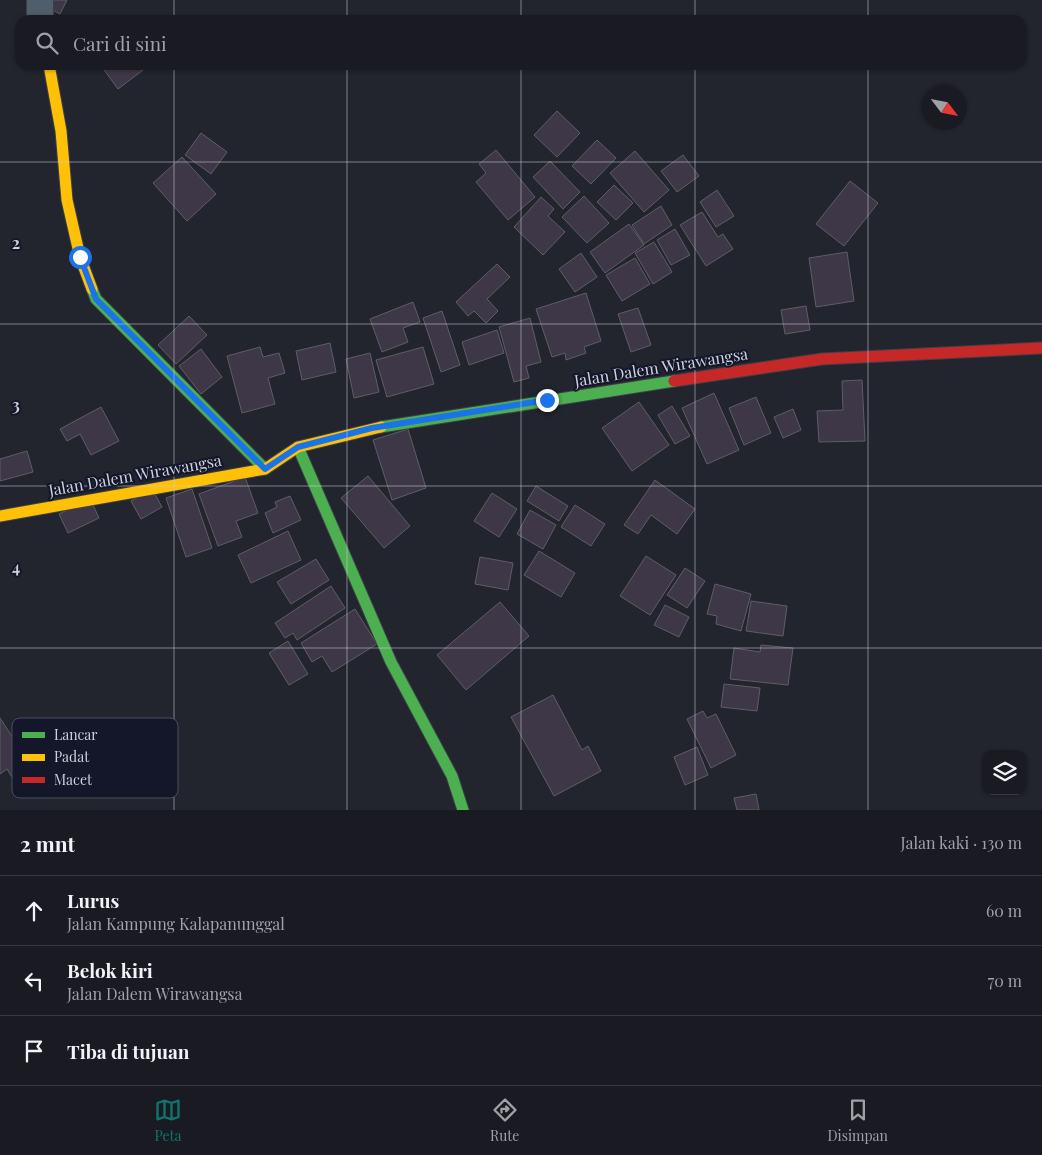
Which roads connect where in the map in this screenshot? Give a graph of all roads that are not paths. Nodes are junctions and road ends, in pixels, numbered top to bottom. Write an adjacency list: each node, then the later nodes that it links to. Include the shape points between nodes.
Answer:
1 (40, 0): 2 (street)
2 (40, 15)
3 (50, 70): 6 (street, via 61,131 66,200 80,257 96,299)
4 (1042, 348): 5 (street, Jalan Dalem Wirawangsa, via 822,359 372,428)
5 (298, 447): 6 (street, Jalan Dalem Wirawangsa); 8 (street, via 391,662 452,776)
6 (265, 469): 7 (street, Jalan Dalem Wirawangsa)
7 (0, 516)
8 (463, 810)

